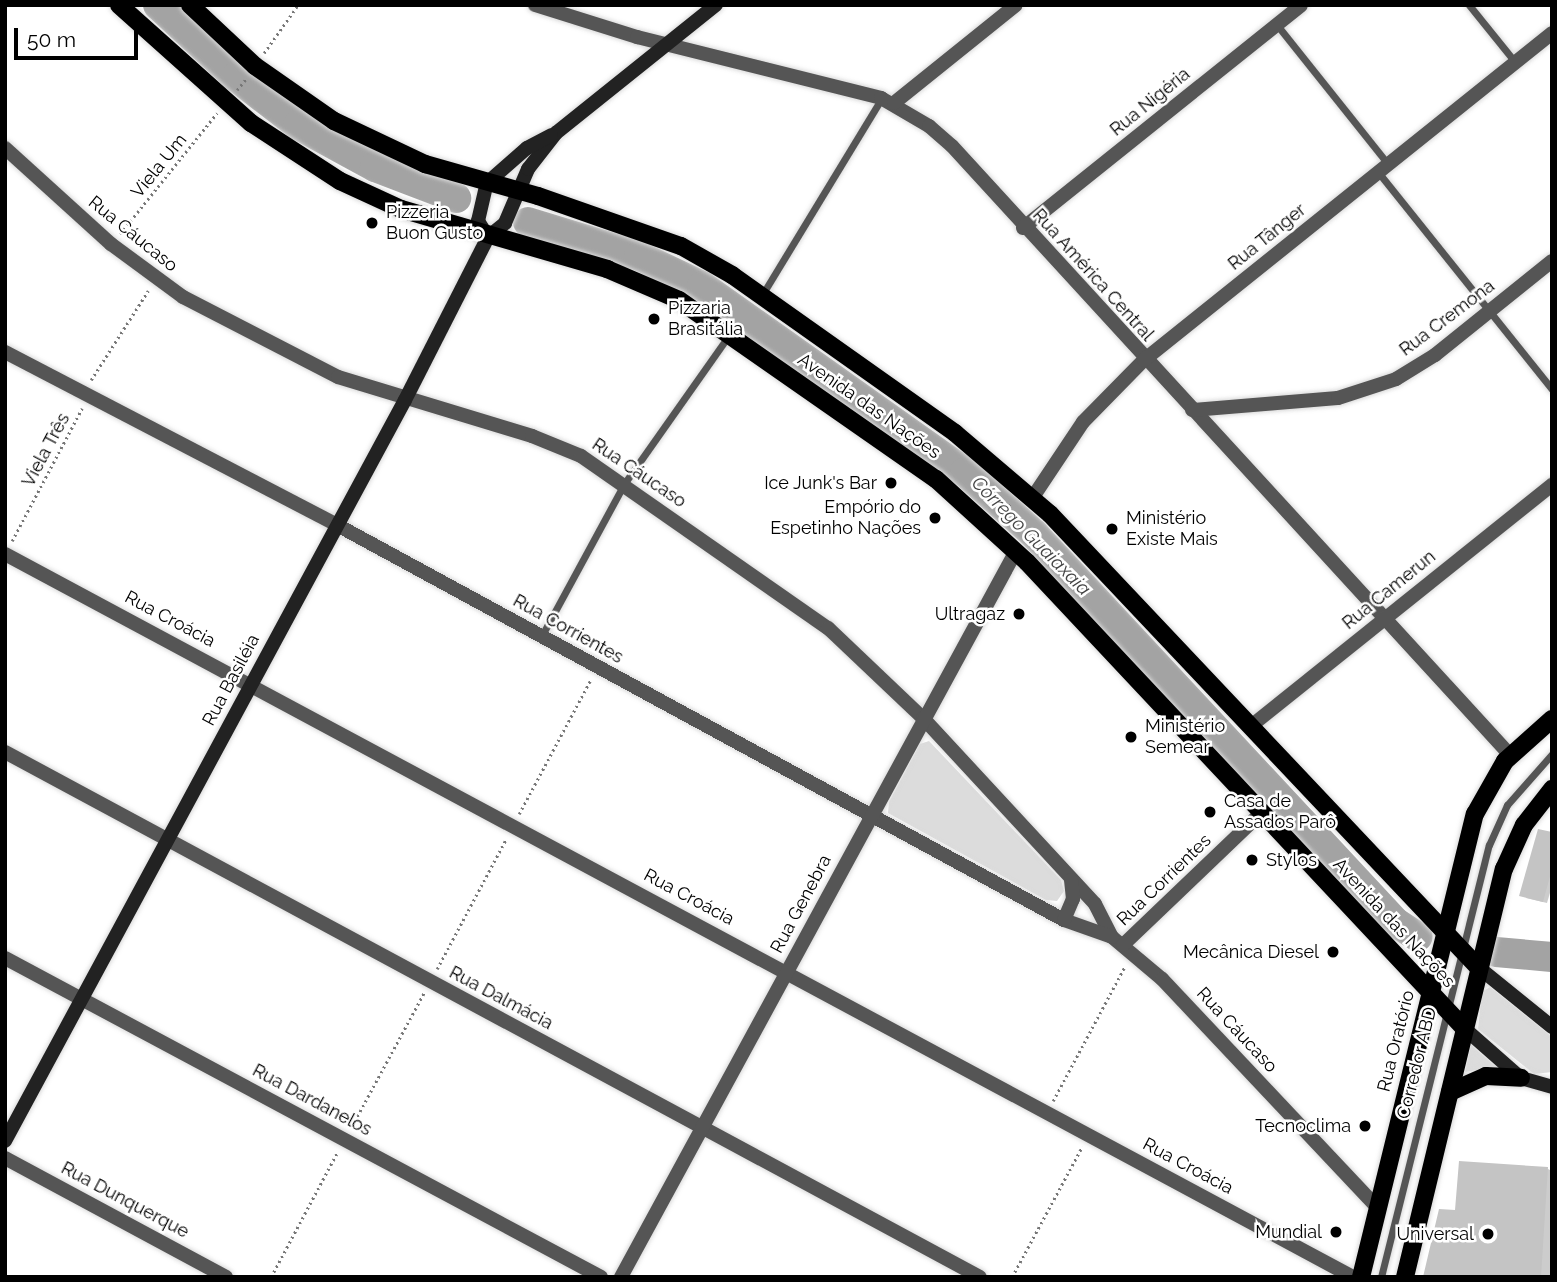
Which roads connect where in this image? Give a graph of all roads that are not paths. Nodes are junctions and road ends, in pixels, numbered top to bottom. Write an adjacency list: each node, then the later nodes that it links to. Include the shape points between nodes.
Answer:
1 (119, 5): 19 (main road, Avenida das Nações, via 230,98 340,181 401,209)
2 (190, 5): 16 (main road, Avenida das Nações, via 252,71 364,138)
3 (535, 5): 10 (street, Rua América Central)
4 (716, 5): 10 (street)
5 (1016, 5): 12 (street)
6 (1301, 5): 8 (street, Rua Nigéria)
7 (1469, 5): 11 (lane)
8 (1277, 25): 15 (lane); 18 (street, Rua Nigéria)
9 (1552, 33): 11 (street, Rua Tânger)
10 (668, 43): 12 (street, Rua América Central); 13 (street)
11 (1515, 62): 15 (street, Rua Tânger)
12 (888, 101): 18 (street, Rua América Central, via 952,146); 21 (lane)
13 (556, 134): 16 (street, via 527,148); 17 (street)
14 (5, 148): 27 (street, Rua Cáucaso, via 156,279 307,364)
15 (1383, 168): 22 (lane); 25 (street, Rua Tânger)
16 (484, 190): 17 (main road, Avenida das Nações); 19 (street, via 478,221)
17 (517, 190): 19 (street, via 505,223); 21 (main road, Avenida das Nações, via 681,246)
18 (1023, 228): 25 (street, Rua América Central)
19 (488, 237): 23 (main road, Avenida das Nações, via 628,277 679,300); 27 (street, Rua Basiléia)
20 (1552, 261): 22 (street, Rua Cremona)
21 (761, 296): 31 (main road, Avenida das Nações, via 955,433)
22 (1490, 310): 26 (lane); 28 (street, Rua Cremona, via 1435,355 1376,387 1313,401)
23 (731, 334): 29 (lane); 33 (main road, Avenida das Nações, via 946,487)
24 (5, 352): 32 (street, Rua Corrientes)
25 (1144, 360): 28 (street, Rua América Central); 31 (street, Rua Tânger, via 1083,422)
26 (1552, 389)
27 (405, 400): 29 (street, Rua Cáucaso, via 555,445); 32 (street, Rua Basiléia)
28 (1192, 410): 35 (street, Rua América Central)
29 (624, 484): 36 (lane); 38 (street, Rua Cáucaso, via 828,628)
30 (1552, 485): 35 (street, Rua Camerun)
31 (1033, 497): 40 (main road, Avenida das Nações)
32 (337, 525): 36 (street, Rua Corrientes); 37 (street, Rua Basiléia)
33 (1016, 551): 38 (street, Rua Genebra); 45 (main road, Avenida das Nações)
34 (5, 554): 37 (street, Rua Croácia)
35 (1384, 619): 40 (street, Rua Camerun); 43 (street, Rua América Central)
36 (541, 637): 46 (street, Rua Corrientes)
37 (251, 684): 47 (street, Rua Basiléia); 55 (street, Rua Croácia)
38 (923, 719): 46 (street, Rua Genebra); 48 (street, Rua Cáucaso)
39 (1552, 719): 43 (main road, Rua Oratório)
40 (1251, 726): 50 (main road, Avenida das Nações)
41 (5, 752): 47 (street, Rua Dalmácia)
42 (1552, 754): 52 (lane, Corredor ABD, via 1524,782 1499,819)
43 (1510, 755): 50 (main road, Rua Oratório, via 1475,814)
44 (1552, 789): 54 (main road, via 1524,825 1509,855)
45 (1261, 813): 51 (street, Rua Corrientes); 56 (main road, Avenida das Nações)
46 (870, 816): 49 (street, Rua Corrientes); 55 (street, Rua Genebra)
47 (168, 839): 57 (street, Rua Basiléia); 64 (street, Rua Dalmácia)
48 (1071, 880): 49 (street, via 1073,899); 51 (street, Rua Cáucaso)
49 (1064, 920): 51 (street, Rua Corrientes)
50 (1444, 933): 52 (main road, Avenida das Nações); 56 (main road, Rua Oratório)
51 (1123, 945): 67 (street, Rua Cáucaso)
52 (1461, 950): 54 (main road, Avenida das Nações); 58 (lane, Corredor ABD)
53 (5, 958): 57 (street, Rua Dardanelos)
54 (1478, 967): 59 (street); 60 (main road)
55 (786, 972): 64 (street, Rua Genebra); 72 (street, Rua Croácia)
56 (1430, 992): 58 (main road, Avenida das Nações); 67 (main road, Rua Oratório)
57 (82, 999): 65 (street, Rua Basiléia); 69 (street, Rua Dardanelos)
58 (1447, 1009): 60 (main road, Avenida das Nações); 74 (lane, Corredor ABD)
59 (1552, 1027)
60 (1464, 1028): 61 (street); 63 (main road)
61 (1521, 1078): 62 (street); 63 (main road, via 1486,1076)
62 (1549, 1084)
63 (1450, 1092): 75 (main road)
64 (702, 1128): 70 (street, Rua Genebra); 71 (street, Rua Dalmácia)
65 (5, 1141)
66 (5, 1158): 68 (street, Rua Dunquerque)
67 (1377, 1207): 73 (main road, Rua Oratório)
68 (226, 1277)
69 (601, 1277)
70 (621, 1277)
71 (979, 1277)
72 (1353, 1277)
73 (1361, 1277)
74 (1381, 1277)
75 (1405, 1277)

